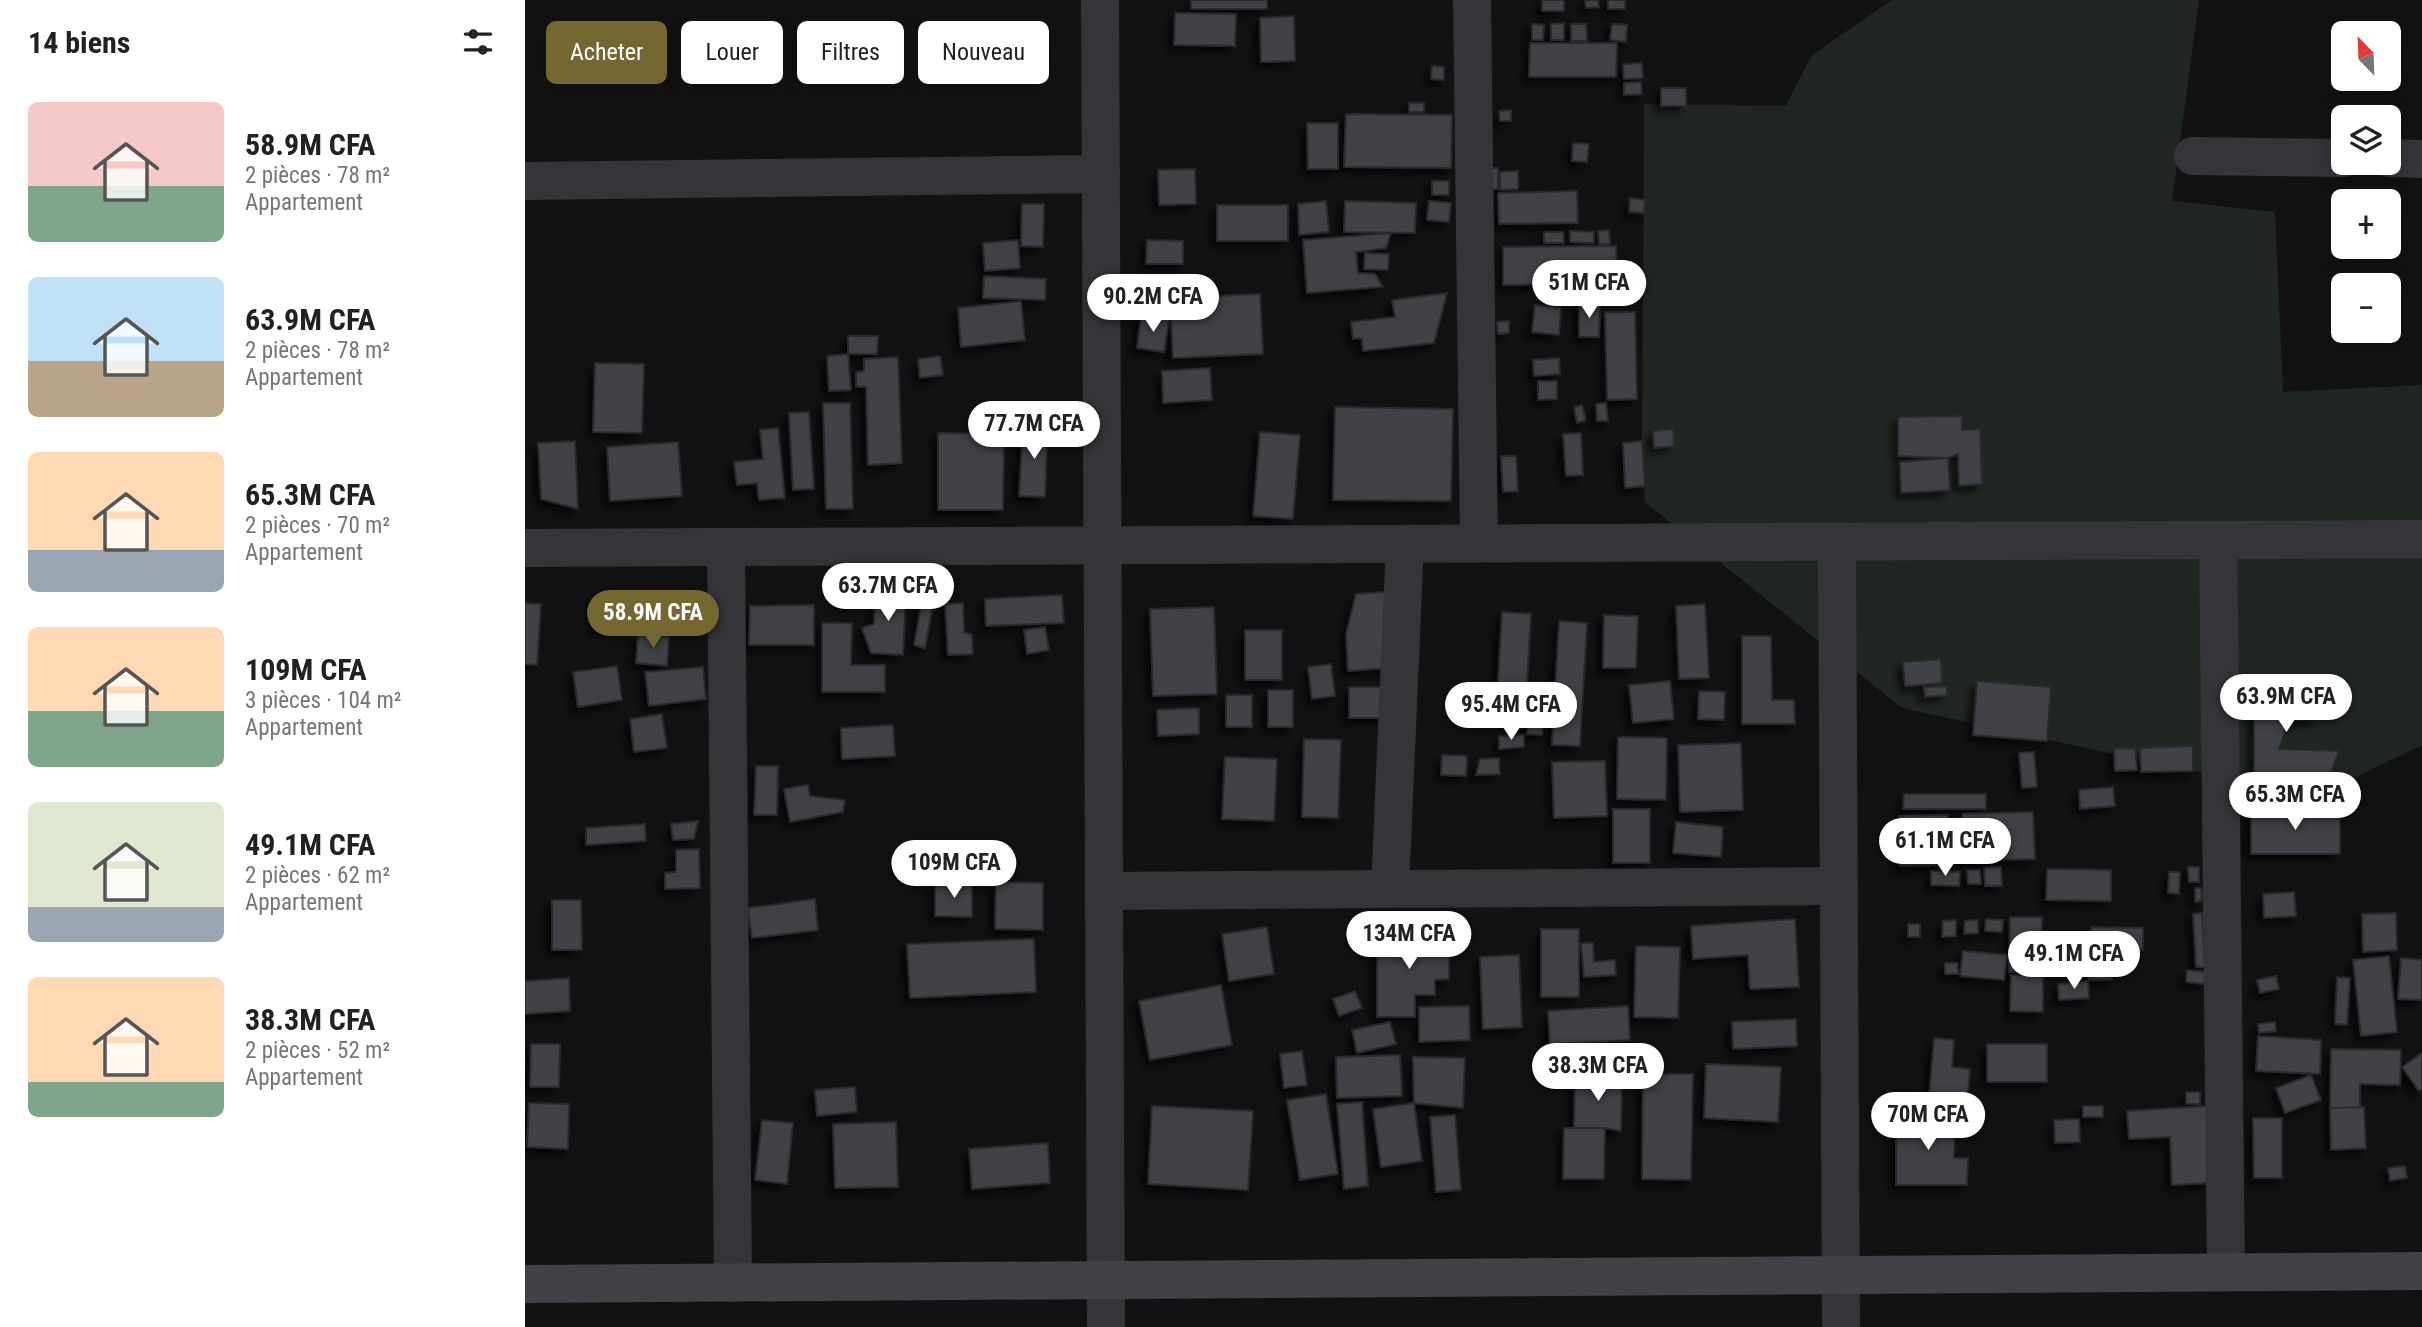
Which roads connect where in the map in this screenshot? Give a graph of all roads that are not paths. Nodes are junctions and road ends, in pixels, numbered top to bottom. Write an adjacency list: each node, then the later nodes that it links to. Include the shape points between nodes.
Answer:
1 (1100, 0): 7 (street)
2 (1472, 0): 12 (street)
3 (2193, 156): 4 (street)
4 (2331, 158)
5 (2401, 158): 6 (street)
6 (2422, 159)
7 (1101, 174): 8 (street); 14 (street)
8 (525, 181)
9 (2422, 539): 10 (street)
10 (2218, 540): 11 (street); 21 (street)
11 (1837, 542): 12 (street); 17 (street)
12 (1479, 543): 13 (street)
13 (1405, 544): 14 (street); 18 (street)
14 (1103, 545): 15 (street); 19 (street)
15 (726, 547): 16 (street); 24 (street)
16 (525, 548)
17 (1839, 886): 18 (street); 22 (street)
18 (1390, 889): 19 (street)
19 (1104, 891): 23 (street)
20 (2422, 1271): 21 (street)
21 (2226, 1272): 22 (street)
22 (1841, 1275): 23 (street); 27 (street)
23 (1106, 1280): 24 (street); 26 (street)
24 (733, 1283): 25 (street)
25 (525, 1284)
26 (1106, 1327)
27 (1841, 1327)

